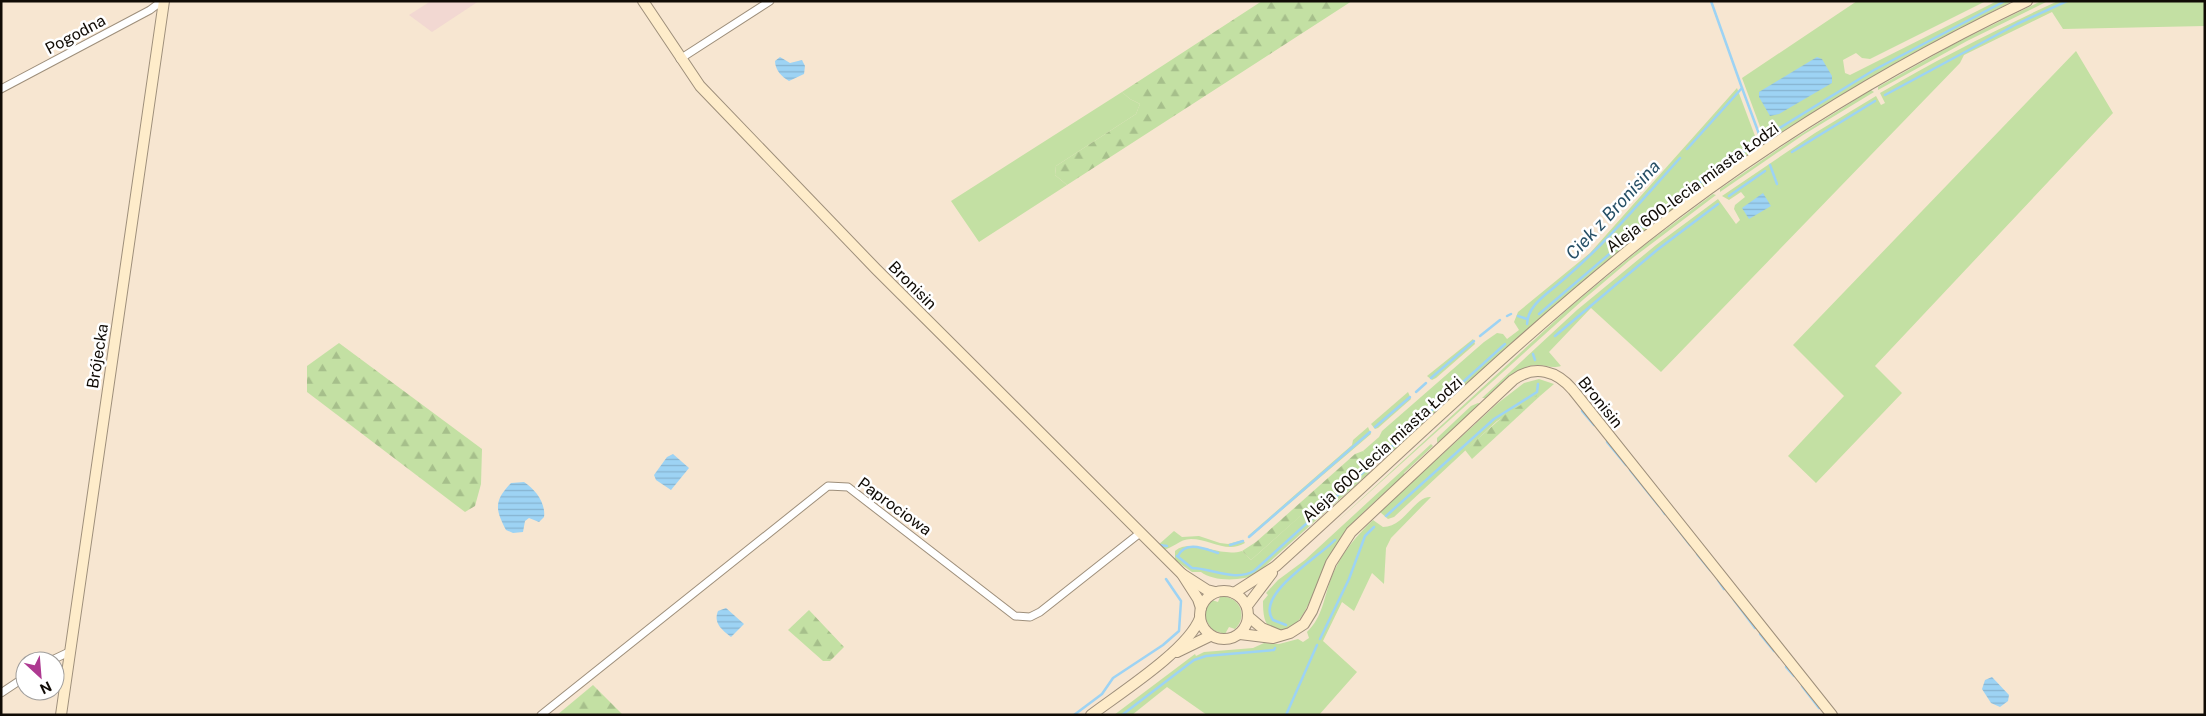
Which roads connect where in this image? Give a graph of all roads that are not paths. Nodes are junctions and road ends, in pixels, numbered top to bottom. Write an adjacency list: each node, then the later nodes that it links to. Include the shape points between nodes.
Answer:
1 (163, 1): 6 (street, Pogodna); 17 (street, Brójecka)
2 (643, 1): 5 (street, Bronisin)
3 (770, 1): 5 (street)
4 (2027, 1): 8 (street, Aleja 600-lecia miasta Łodzi, via 1937,46 1857,92 1677,212 1559,308)
5 (680, 59): 7 (street, Bronisin, via 700,86 876,269)
6 (1, 90)
7 (1140, 534): 9 (street, Bronisin); 23 (street, Paprociowa, via 1040,612 1030,617 1015,616 848,487 828,486)
8 (1276, 566): 11 (street, Aleja 600-lecia miasta Łodzi); 12 (street, Aleja 600-lecia miasta Łodzi)
9 (1182, 574): 10 (street, Bronisin); 13 (street, Bronisin, via 1198,599)
10 (1215, 592): 11 (street); 13 (street, via 1206,599)
11 (1234, 593): 12 (street, via 1244,600)
12 (1248, 611): 14 (street, via 1247,624); 16 (street, via 1260,626)
13 (1200, 613): 15 (street, via 1205,631); 19 (street, via 1197,625)
14 (1240, 634): 15 (street, via 1228,639); 16 (street, Bronisin, via 1268,638)
15 (1210, 636): 19 (street)
16 (1280, 636): 25 (street, Bronisin, via 1294,632 1306,621 1330,563 1356,526 1513,380 1530,372 1544,371 1557,376 1573,390)
17 (69, 652): 18 (street); 22 (street, Brójecka)
18 (65, 654)
19 (1169, 656): 24 (street)
20 (15, 684): 21 (street)
21 (1, 693)
22 (60, 715)
23 (541, 715)
24 (1092, 715)
25 (1832, 715)

